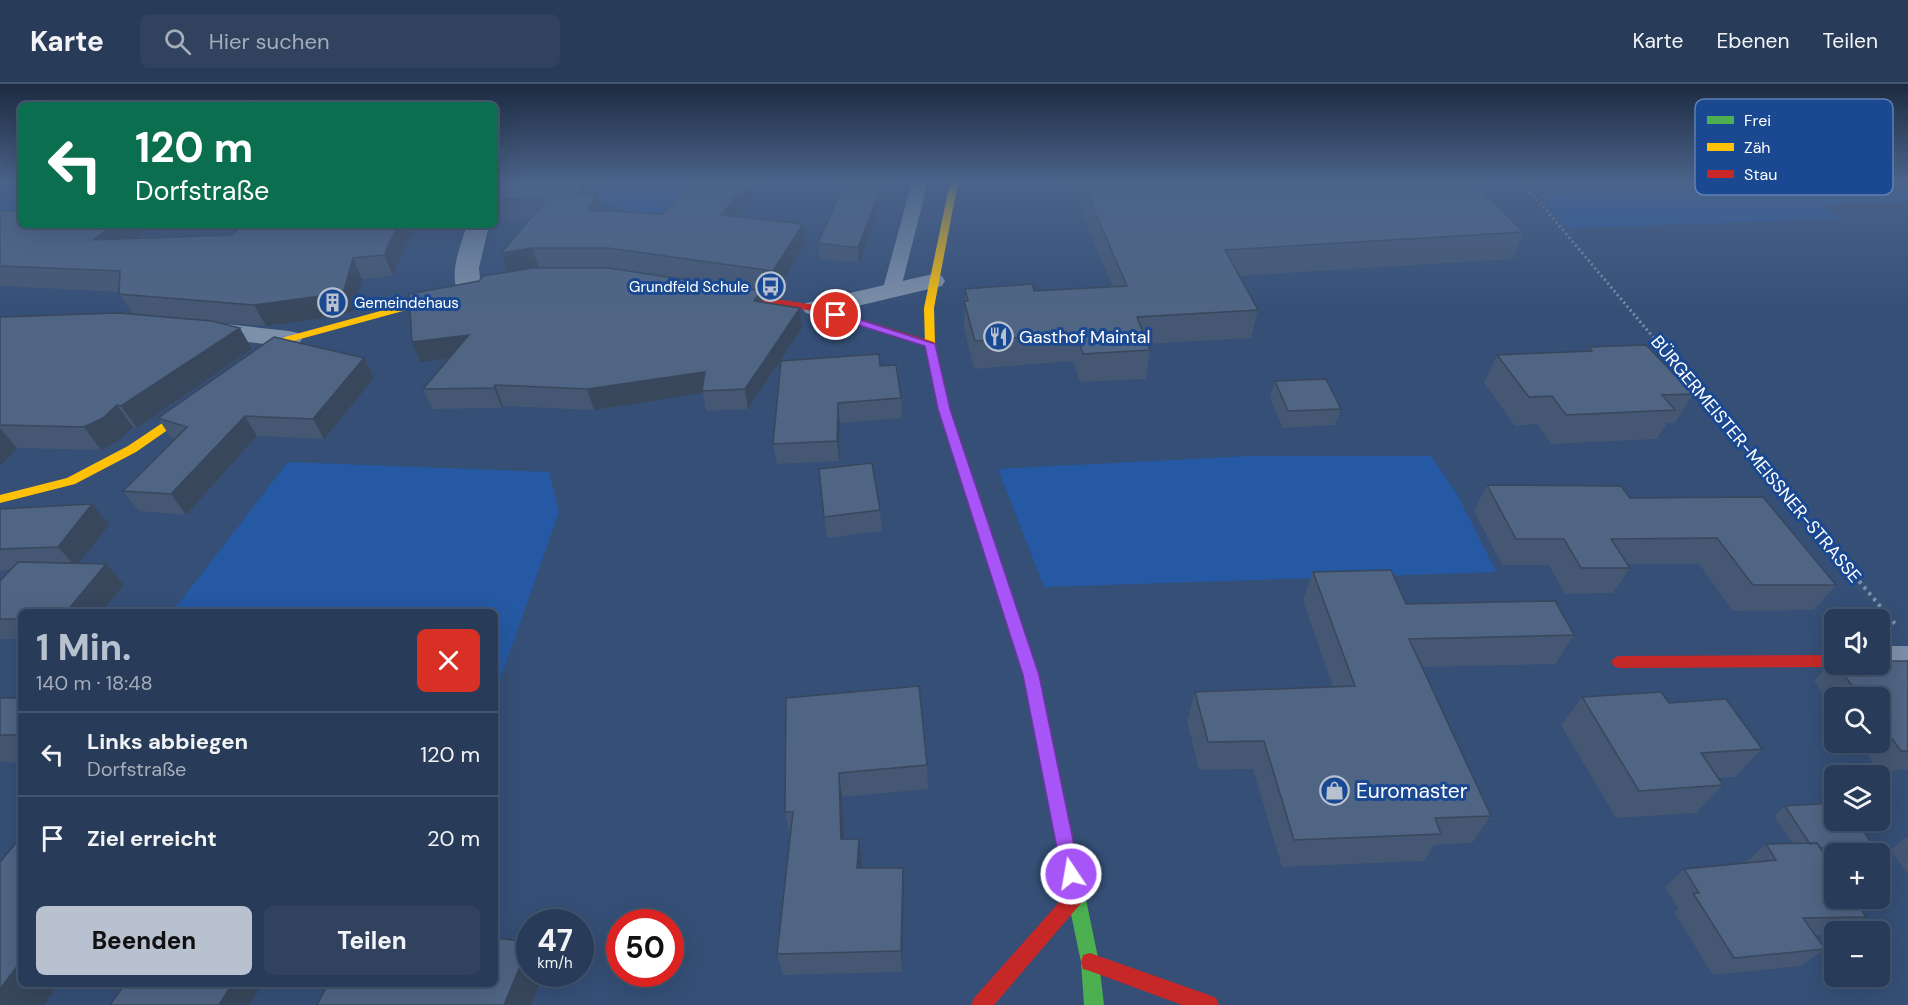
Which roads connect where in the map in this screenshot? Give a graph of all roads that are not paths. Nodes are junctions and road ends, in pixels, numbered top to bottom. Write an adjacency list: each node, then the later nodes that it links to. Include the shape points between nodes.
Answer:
1 (909, 225): 7 (lane)
2 (945, 225): 4 (street)
3 (477, 228): 5 (street, via 466,268)
4 (933, 281): 7 (street); 11 (street)
5 (475, 289): 10 (street)
6 (710, 291): 8 (street)
7 (891, 292): 8 (street)
8 (815, 308): 11 (street)
9 (173, 328): 10 (street)
10 (289, 339): 12 (street)
11 (930, 344): 19 (street, via 944,409 1031,675)
12 (240, 374)
13 (211, 394): 14 (street, via 132,449 71,481)
14 (0, 499)
15 (1904, 645): 16 (street)
16 (1890, 654)
17 (1824, 661): 18 (street)
18 (1619, 662)
19 (1076, 896): 20 (street); 21 (street)
20 (1090, 962): 22 (street); 23 (street)
21 (981, 1005)
22 (1094, 1005)
23 (1209, 1005)

